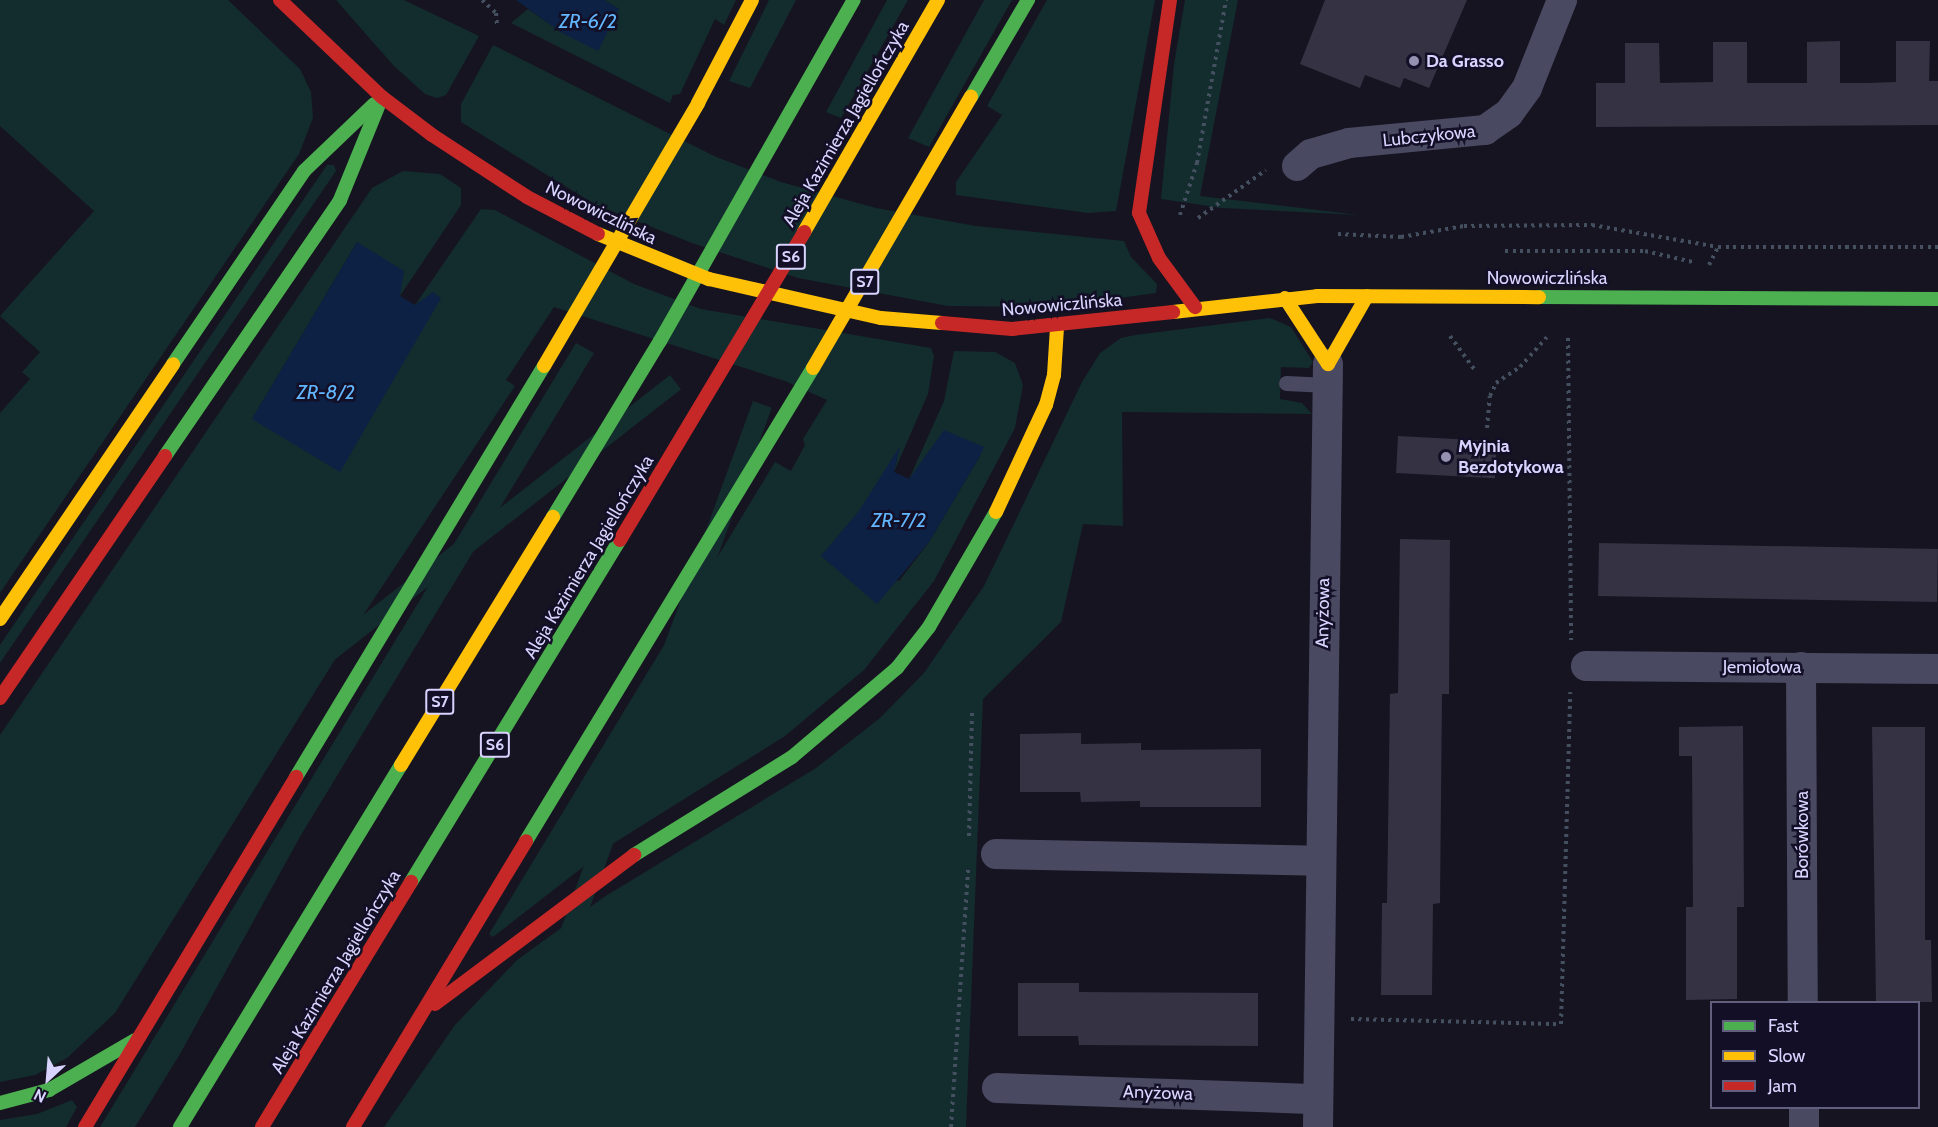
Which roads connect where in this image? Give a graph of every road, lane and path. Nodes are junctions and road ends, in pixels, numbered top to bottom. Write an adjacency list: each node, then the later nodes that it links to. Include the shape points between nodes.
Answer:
1 (280, 0): 12 (main road, Nowowiczlińska)
2 (482, 0): 11 (path, via 496,13)
3 (752, 0): 44 (main road, via 698,103 575,314)
4 (854, 0): 13 (main road, S7)
5 (938, 0): 51 (main road, Aleja Kazimierza Jagiellończyka / S6, via 728,363)
6 (1028, 0): 43 (main road, S7, via 928,177)
7 (1170, 0): 24 (main road, via 1139,213 1159,258)
8 (1226, 0): 15 (path, via 1197,163)
9 (1562, 0): 14 (street, Lubczykowa, via 1527,88 1509,113 1485,130 1348,143 1311,154)
10 (823, 21): 13 (main road, S7)
11 (497, 26)
12 (382, 97): 25 (main road, Nowowiczlińska, via 469,162 527,197 590,231 709,279 892,320 976,328); 33 (main road, via 304,171); 37 (main road, via 340,200)
13 (784, 128): 50 (main road, S7, via 660,341)
14 (1297, 166): 16 (path, via 1268,169)
15 (1180, 215)
16 (1198, 218)
17 (1338, 234): 18 (path, via 1401,237 1464,226 1592,225)
18 (1718, 247): 19 (path); 20 (path, via 1709,266 1645,250)
19 (1938, 247)
20 (1505, 251)
21 (1367, 296): 22 (main road, Nowowiczlińska); 23 (main road, Nowowiczlińska); 30 (main road)
22 (1284, 298): 24 (main road, Nowowiczlińska); 30 (main road)
23 (1938, 299)
24 (1195, 307): 25 (main road, Nowowiczlińska)
25 (1057, 327): 43 (main road, via 1054,375 1046,405 983,539 929,627 897,668 792,758 659,837)
26 (1450, 336): 29 (path)
27 (1547, 337): 32 (path, via 1520,367 1496,383 1490,396)
28 (1568, 338): 34 (path)
29 (1474, 369)
30 (1328, 375): 31 (lane); 40 (street, Anyżowa)
31 (1286, 383)
32 (1487, 428)
33 (0, 619)
34 (1576, 665): 35 (street, Jemiołowa); 42 (path, via 1561,1024)
35 (1801, 667): 36 (street, Jemiołowa); 41 (street, Borówkowa)
36 (1938, 669)
37 (0, 698)
38 (972, 710): 39 (path)
39 (978, 852): 40 (street); 53 (path)
40 (1318, 861): 42 (street, Anyżowa)
41 (1803, 1001)
42 (1318, 1018): 48 (street, Anyżowa)
43 (416, 1020): 52 (main road, S7)
44 (136, 1039): 46 (main road, via 49,1090); 49 (main road)
45 (997, 1088): 48 (street, Anyżowa)
46 (0, 1103)
47 (1804, 1109): 54 (street)
48 (1318, 1113)
49 (85, 1127)
50 (180, 1127)
51 (262, 1127)
52 (353, 1127)
53 (951, 1127)
54 (1804, 1127)

